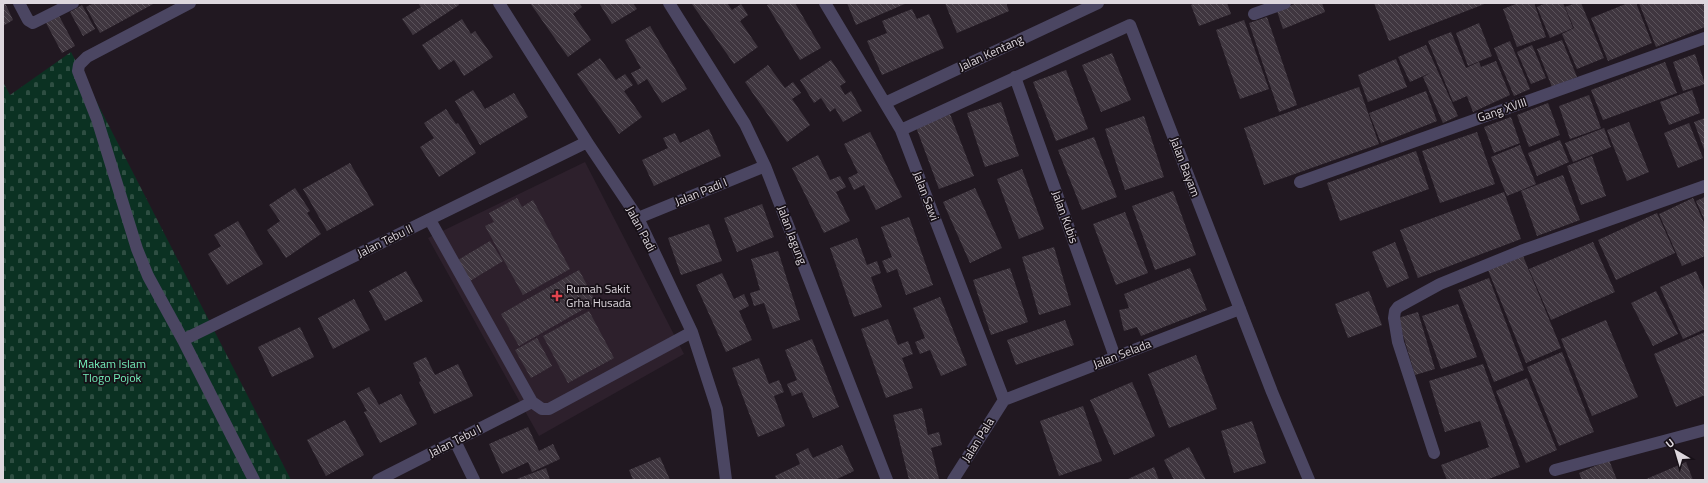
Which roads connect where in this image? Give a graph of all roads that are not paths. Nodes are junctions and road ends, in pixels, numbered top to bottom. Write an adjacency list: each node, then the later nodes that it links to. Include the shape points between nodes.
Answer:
1 (19, 3): 2 (street, via 28,20 33,23)
2 (73, 3)
3 (190, 3): 22 (street, via 87,57 79,64 78,71 97,119 136,249)
4 (499, 3): 14 (street, Jalan Padi)
5 (669, 3): 15 (street, Jalan Jagung, via 745,124)
6 (824, 3): 12 (street, Jalan Sawi)
7 (1098, 3): 12 (street, Jalan Kentang)
8 (1285, 3): 9 (street)
9 (1254, 14)
10 (1705, 38): 16 (street, Gang XVIII)
11 (1015, 78): 13 (street); 20 (street, Jalan Bayam, via 1130,24); 23 (street, Jalan Kubis)
12 (885, 103): 13 (street, Jalan Sawi)
13 (901, 130): 24 (street, Jalan Sawi)
14 (587, 142): 18 (street, Jalan Padi); 19 (street, Jalan Tebu II)
15 (765, 166): 18 (street, Jalan Padi I); 35 (street, Jalan Jagung)
16 (1300, 182)
17 (1705, 186): 28 (street, via 1522,251 1440,284 1398,307 1394,318 1398,342)
18 (638, 218): 21 (street, Jalan Padi)
19 (430, 220): 22 (street, Jalan Tebu II); 25 (street)
20 (1240, 308): 23 (street, Jalan Selada); 30 (street, Jalan Bayam)
21 (692, 332): 25 (street, via 549,409 542,409); 34 (street, Jalan Padi, via 717,409)
22 (183, 340): 31 (street)
23 (1115, 357): 24 (street, Jalan Selada)
24 (1004, 400): 36 (street, Jalan Pala)
25 (532, 402): 27 (street, Jalan Tebu I)
26 (1705, 430): 29 (street)
27 (455, 441): 32 (street, Jalan Tebu I); 33 (street)
28 (1434, 453)
29 (1555, 470)
30 (1304, 478)
31 (254, 480)
32 (378, 480)
33 (474, 480)
34 (726, 480)
35 (887, 480)
36 (953, 480)

